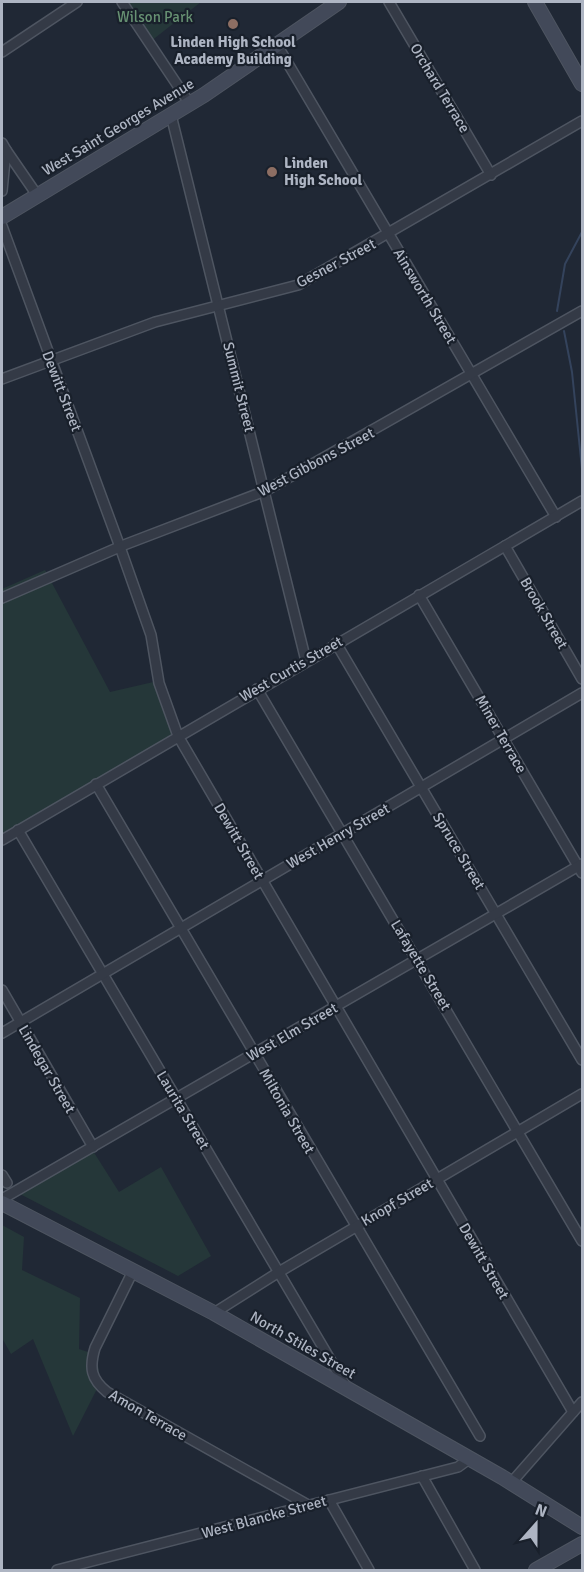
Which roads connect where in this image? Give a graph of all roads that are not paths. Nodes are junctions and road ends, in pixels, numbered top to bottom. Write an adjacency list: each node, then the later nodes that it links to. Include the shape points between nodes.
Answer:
1 (77, 2): 7 (street)
2 (122, 2): 9 (street)
3 (339, 2): 6 (main road, West Saint Georges Avenue)
4 (389, 2): 13 (street, Orchard Terrace)
5 (535, 2): 8 (main road)
6 (277, 45): 9 (main road, West Saint Georges Avenue); 18 (street, Ainsworth Street)
7 (2, 52)
8 (582, 84)
9 (190, 104): 10 (main road, West Saint Georges Avenue)
10 (171, 115): 15 (main road, West Saint Georges Avenue); 19 (street, Summit Street)
11 (582, 121): 13 (street, Gesner Street)
12 (4, 147): 14 (street); 15 (street)
13 (491, 175): 18 (street, Gesner Street)
14 (2, 191)
15 (37, 195): 16 (main road, West Saint Georges Avenue)
16 (2, 217)
17 (2, 226): 21 (street, Dewitt Street)
18 (389, 234): 19 (street, Gesner Street, via 298,285); 22 (street, Ainsworth Street)
19 (219, 305): 21 (street, Gesner Street, via 136,328); 24 (street, Summit Street)
20 (582, 311): 22 (street, West Gibbons Street)
21 (50, 361): 23 (street, Gesner Street); 28 (street, Dewitt Street)
22 (472, 375): 24 (street, West Gibbons Street); 26 (street, Ainsworth Street)
23 (2, 379)
24 (265, 491): 28 (street, West Gibbons Street); 32 (street, Summit Street)
25 (582, 501): 26 (street, West Curtis Street)
26 (556, 517): 27 (street, West Curtis Street)
27 (505, 546): 29 (street, West Curtis Street); 33 (street, Brook Street)
28 (120, 547): 30 (street, West Gibbons Street); 36 (street, Dewitt Street, via 151,635 159,683)
29 (419, 595): 31 (street, West Curtis Street); 37 (street, Miner Terrace)
30 (2, 598)
31 (336, 643): 32 (street, West Curtis Street); 39 (street, Spruce Street)
32 (306, 660): 34 (street, West Curtis Street)
33 (582, 680)
34 (257, 689): 36 (street, West Curtis Street); 41 (street, Lafayette Street)
35 (582, 693): 37 (street, West Henry Street)
36 (178, 736): 38 (street, West Curtis Street); 44 (street, Dewitt Street)
37 (504, 739): 39 (street, West Henry Street); 43 (street, Miner Terrace)
38 (96, 784): 40 (street, West Curtis Street); 46 (street, Miltonia Street)
39 (421, 787): 41 (street, West Henry Street); 45 (street, Spruce Street)
40 (18, 830): 42 (street, West Curtis Street); 48 (street, Laurita Street)
41 (342, 833): 44 (street, West Henry Street); 47 (street, Lafayette Street)
42 (2, 840)
43 (581, 868): 45 (street, West Elm Street)
44 (262, 880): 46 (street, West Henry Street); 50 (street, Dewitt Street)
45 (496, 914): 47 (street, West Elm Street); 54 (street, Spruce Street)
46 (180, 928): 48 (street, West Henry Street); 53 (street, Miltonia Street)
47 (418, 960): 50 (street, West Elm Street); 57 (street, Lafayette Street)
48 (102, 973): 51 (street, West Henry Street); 56 (street, Laurita Street)
49 (2, 990): 51 (street, Lindegar Street)
50 (335, 1007): 53 (street, West Elm Street); 59 (street, Dewitt Street)
51 (20, 1022): 52 (street, West Henry Street); 58 (street, Lindegar Street)
52 (2, 1033)
53 (254, 1055): 56 (street, West Elm Street); 61 (street, Miltonia Street)
54 (582, 1060)
55 (582, 1094): 57 (street, Knopf Street)
56 (177, 1099): 58 (street, West Elm Street); 64 (street, Laurita Street)
57 (520, 1131): 59 (street, Knopf Street); 62 (street, Lafayette Street)
58 (93, 1147): 60 (street, West Elm Street)
59 (436, 1180): 61 (street, Knopf Street); 68 (street, Dewitt Street)
60 (2, 1201): 63 (main road, North Stiles Street)
61 (355, 1227): 64 (street, Knopf Street); 69 (street, Miltonia Street)
62 (582, 1241)
63 (133, 1271): 65 (main road, North Stiles Street); 74 (street, Amon Terrace, via 95,1348 91,1374 96,1383)
64 (279, 1272): 65 (street, Knopf Street); 66 (street, Laurita Street)
65 (214, 1313): 66 (main road, North Stiles Street)
66 (349, 1390): 70 (main road, North Stiles Street)
67 (582, 1402): 68 (street)
68 (573, 1412): 72 (street)
69 (480, 1436)
70 (469, 1459): 71 (street, West Blancke Street, via 458,1467); 72 (main road, North Stiles Street)
71 (422, 1476): 73 (street, West Blancke Street); 79 (street)
72 (511, 1483): 75 (main road, North Stiles Street)
73 (328, 1500): 74 (street, West Blancke Street); 78 (street)
74 (308, 1505): 77 (street, West Blancke Street)
75 (582, 1527)
76 (582, 1544): 80 (main road)
77 (57, 1570)
78 (369, 1570)
79 (475, 1570)
80 (536, 1570)

